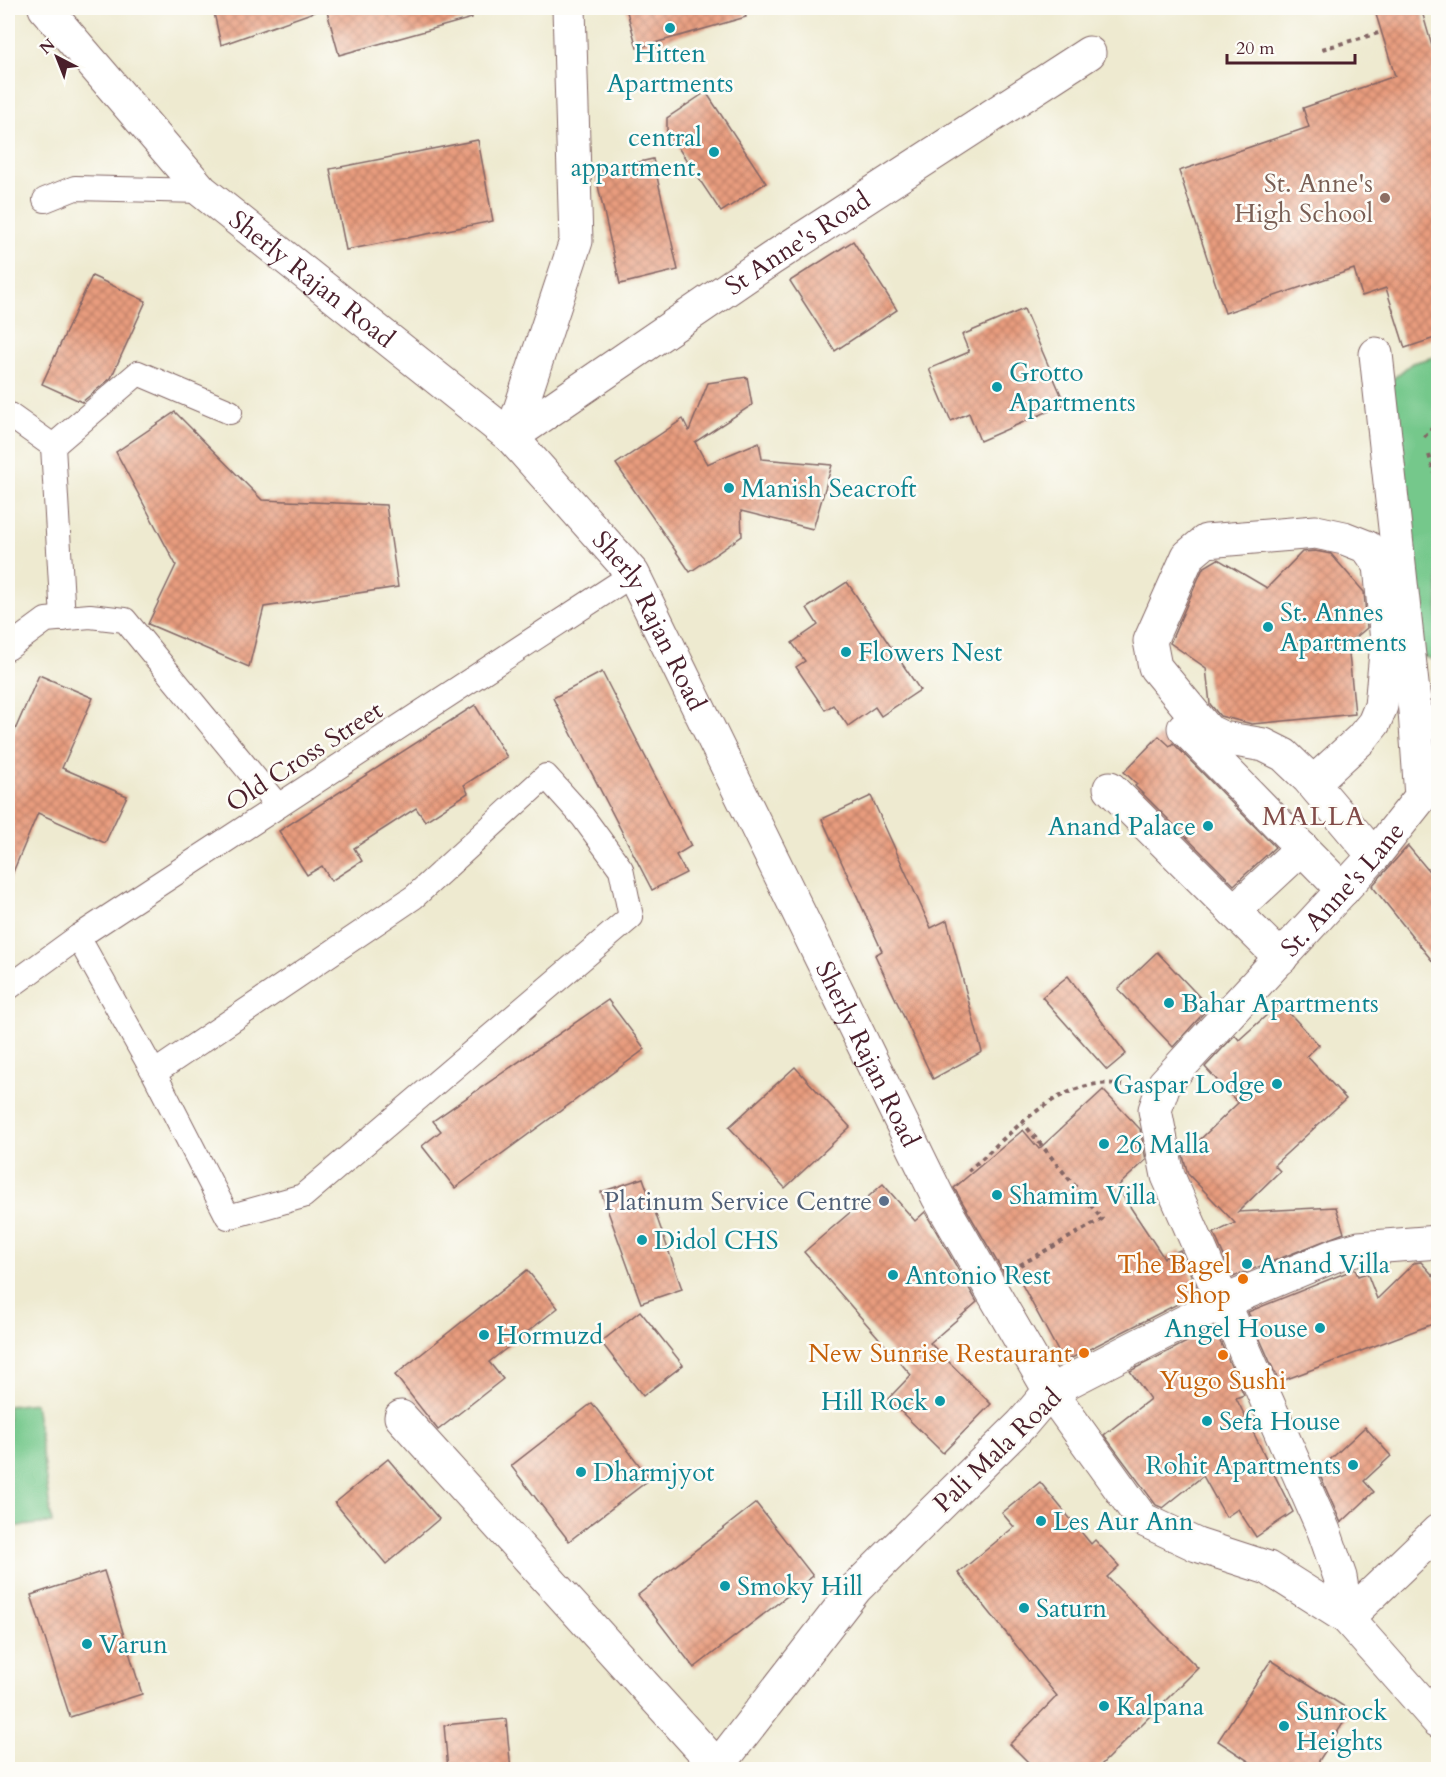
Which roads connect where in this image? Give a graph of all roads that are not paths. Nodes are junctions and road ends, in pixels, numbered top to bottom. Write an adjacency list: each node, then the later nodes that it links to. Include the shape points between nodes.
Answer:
1 (45, 8): 4 (street, Sherly Rajan Road)
2 (569, 8): 9 (street, via 576,241)
3 (1089, 53): 9 (street, St Anne's Road, via 771,259)
4 (202, 191): 5 (lane, via 75,188); 9 (street, Sherly Rajan Road)
5 (45, 200)
6 (1376, 354): 19 (street, St. Anne's Lane, via 1421,797)
7 (230, 412): 10 (lane, via 138,373)
8 (8, 414): 10 (lane)
9 (511, 437): 11 (street, Sherly Rajan Road)
10 (53, 446): 12 (lane)
11 (633, 574): 17 (lane, Old Cross Street); 28 (street, Sherly Rajan Road, via 938,1197)
12 (63, 619): 13 (lane, via 46,620); 17 (lane, via 90,616 125,620)
13 (8, 648)
14 (1174, 718): 18 (street)
15 (1312, 783): 15 (street, via 1284,755 1208,731 1155,667 1150,641 1188,556 1206,541 1316,532 1367,547 1380,566 1387,642 1381,706 1362,739); 19 (street)
16 (1110, 788): 21 (street)
17 (278, 806): 22 (lane, Old Cross Street)
18 (1302, 848): 20 (street); 21 (street)
19 (1374, 856): 20 (street, St. Anne's Lane)
20 (1343, 890): 23 (street, St. Anne's Lane)
21 (1234, 911): 23 (street)
22 (78, 937): 24 (lane, Old Cross Street); 25 (lane)
23 (1281, 958): 27 (street, St. Anne's Lane, via 1164,1084 1155,1110 1168,1176)
24 (8, 988)
25 (154, 1072): 25 (lane, via 228,1217 303,1196 631,917 621,868 546,776 414,897)
26 (1438, 1242): 27 (street, Pali Mala Road, via 1359,1248)
27 (1223, 1302): 28 (street, Pali Mala Road); 31 (street, St. Anne's Lane, via 1324,1531 1340,1577)
28 (1050, 1391): 31 (street, Sherly Rajan Road, via 1142,1519 1197,1545 1268,1568); 33 (street, Pali Mala Road, via 1022,1424 856,1588)
29 (401, 1417): 33 (street)
30 (1438, 1531): 31 (street)
31 (1347, 1618): 32 (street, Sherly Rajan Road)
32 (1438, 1721)
33 (716, 1768)

